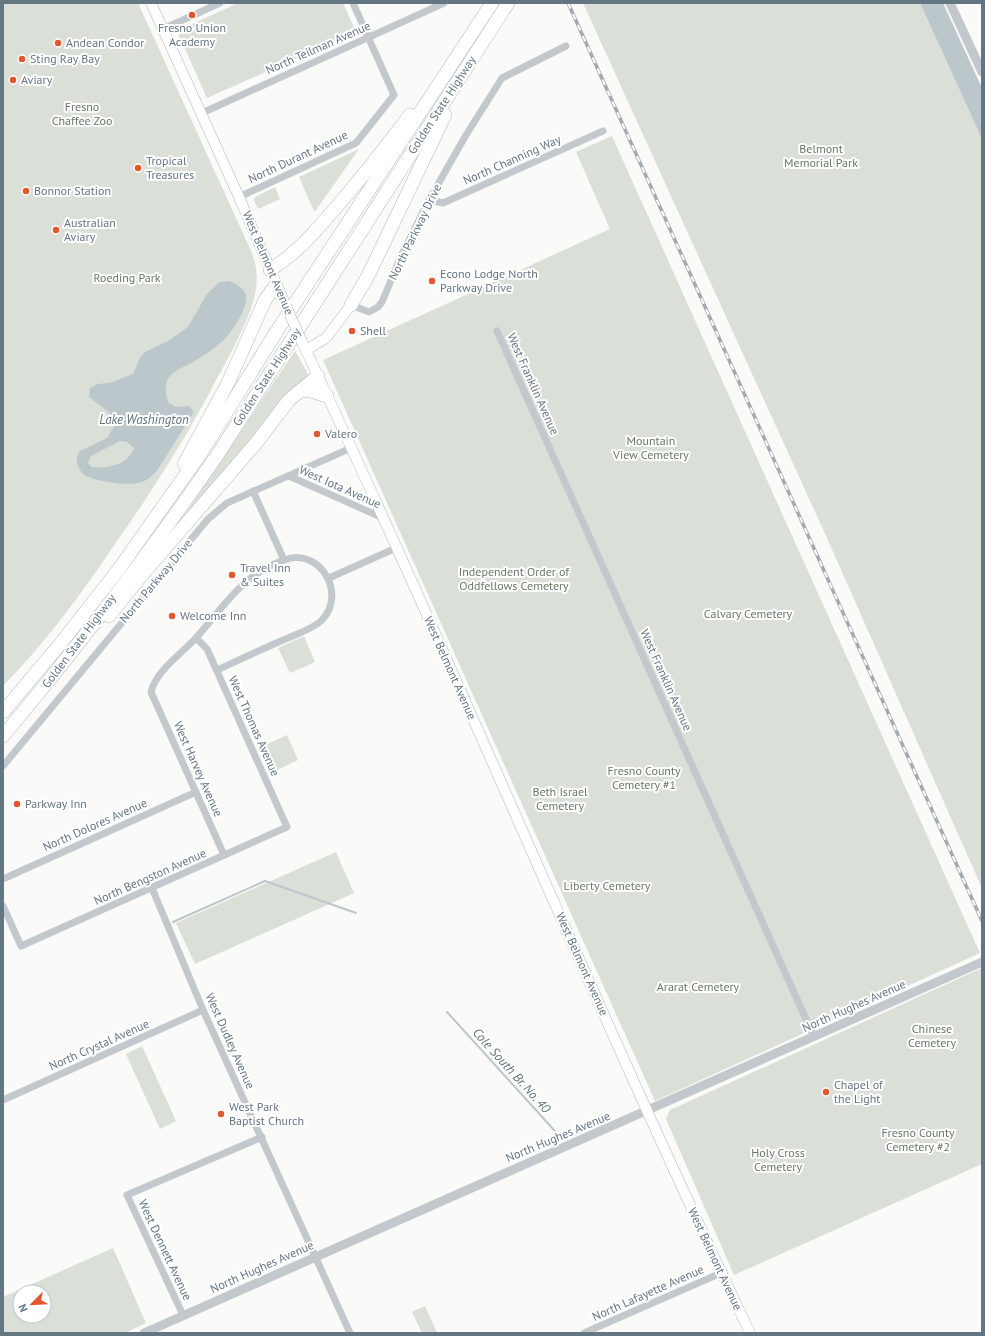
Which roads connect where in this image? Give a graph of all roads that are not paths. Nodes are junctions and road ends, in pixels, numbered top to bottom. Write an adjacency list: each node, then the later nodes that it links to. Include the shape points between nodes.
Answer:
1 (151, 3): 8 (main road, West Belmont Avenue)
2 (220, 3): 8 (street)
3 (353, 3): 10 (street)
4 (444, 3): 10 (street, North Teilman Avenue)
5 (492, 3): 9 (highway, Golden State Highway)
6 (508, 3): 12 (highway, Golden State Highway)
7 (950, 3): 13 (street)
8 (163, 29): 14 (main road, West Belmont Avenue)
9 (474, 31): 18 (highway, via 313,236 300,249); 30 (highway, Golden State Highway, via 280,326 202,453)
10 (368, 38): 14 (street, North Teilman Avenue); 16 (street, North Durant Avenue, via 394,95 356,143)
11 (566, 46): 17 (street, North Parkway Drive, via 502,78)
12 (476, 54): 20 (highway, via 431,141 368,276); 37 (highway, Golden State Highway, via 213,461 182,506)
13 (982, 72)
14 (202, 113): 16 (main road, West Belmont Avenue)
15 (603, 131): 17 (street, North Channing Way, via 443,203)
16 (239, 197): 18 (main road, West Belmont Avenue)
17 (429, 200): 20 (street, North Parkway Drive, via 378,307 369,312)
18 (270, 270): 19 (main road, West Belmont Avenue)
19 (276, 285): 22 (main road, West Belmont Avenue, bridge); 30 (highway, via 266,300 228,384)
20 (351, 305): 22 (main road, via 326,338)
21 (497, 332): 50 (street, West Franklin Avenue)
22 (304, 346): 23 (main road, West Belmont Avenue)
23 (318, 376): 24 (highway); 25 (main road, West Belmont Avenue)
24 (298, 392): 25 (highway, via 308,390); 37 (highway, via 141,576 86,646)
25 (327, 396): 26 (main road, West Belmont Avenue)
26 (351, 448): 27 (street, North Parkway Drive); 29 (main road, West Belmont Avenue)
27 (289, 476): 28 (street, North Parkway Drive); 29 (street, West Iota Avenue)
28 (253, 491): 32 (street); 41 (street, North Parkway Drive, via 227,503 208,519)
29 (383, 518): 31 (main road, West Belmont Avenue)
30 (153, 522): 35 (highway, Golden State Highway)
31 (396, 548): 33 (street); 52 (main road, West Belmont Avenue)
32 (284, 560): 33 (street, via 307,560 321,568); 34 (street, via 259,573 237,589)
33 (329, 578): 36 (street, via 332,602 318,623)
34 (196, 638): 36 (street, West Thomas Avenue, via 207,649); 42 (street, West Harvey Avenue, via 153,682 151,692)
35 (62, 643): 38 (highway); 39 (highway, Golden State Highway)
36 (217, 670): 43 (street, West Thomas Avenue)
37 (41, 691): 40 (highway, Golden State Highway)
38 (3, 701)
39 (3, 712)
40 (3, 736)
41 (3, 766)
42 (196, 792): 44 (street, West Harvey Avenue); 45 (street, North Dolores Avenue)
43 (287, 826): 44 (street, North Bengston Avenue)
44 (224, 855): 46 (street, North Bengston Avenue)
45 (3, 878)
46 (152, 888): 47 (street, North Bengston Avenue, via 21,946); 49 (street, West Dudley Avenue)
47 (3, 906)
48 (982, 962): 50 (street, North Hughes Avenue)
49 (203, 1010): 51 (street, North Crystal Avenue); 53 (street, West Dudley Avenue)
50 (814, 1037): 52 (street, North Hughes Avenue)
51 (3, 1100)
52 (647, 1111): 54 (street, North Hughes Avenue); 55 (main road, West Belmont Avenue)
53 (262, 1137): 54 (street, West Dudley Avenue); 56 (street, West Dennett Avenue, via 127,1195)
54 (316, 1256): 56 (street, North Hughes Avenue); 58 (street, West Dudley Avenue)
55 (721, 1273): 59 (street, North Lafayette Avenue); 60 (main road, West Belmont Avenue)
56 (183, 1315): 57 (street, North Hughes Avenue)
57 (147, 1332)
58 (350, 1333)
59 (584, 1333)
60 (750, 1333)

